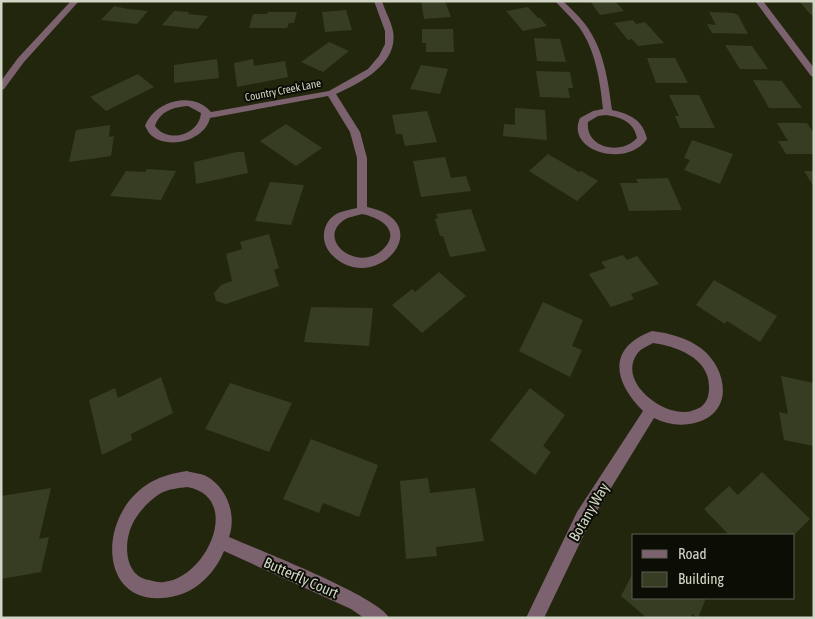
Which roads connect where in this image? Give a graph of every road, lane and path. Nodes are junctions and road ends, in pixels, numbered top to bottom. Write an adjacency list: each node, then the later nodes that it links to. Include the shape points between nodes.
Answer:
1 (75, 1): 6 (street)
2 (378, 1): 7 (street, Country Creek Lane, via 389,31 389,44 383,58 371,71)
3 (559, 1): 8 (street, via 583,28 596,49 603,72)
4 (759, 1): 5 (street)
5 (814, 74)
6 (1, 87)
7 (331, 93): 9 (street, Country Creek Lane); 10 (street, via 355,132 362,158)
8 (608, 112): 8 (street, via 596,113 583,120 580,126 586,140 615,152 639,144 642,139 638,126 624,116)
9 (206, 116): 9 (street, via 196,105 179,104 155,115 150,126 157,136 164,139 183,138 200,130)
10 (362, 210): 10 (street, via 334,222 328,238 335,254 354,262 378,260 387,254 396,237 395,228 383,214)
11 (651, 410): 11 (street, via 682,420 697,418 708,411 717,388 706,362 694,350 666,337 640,341 630,348 625,359 629,385); 14 (street, Botany Way, via 583,518)
12 (221, 542): 12 (street, via 222,506 214,492 202,482 187,479 170,481 138,503 126,520 120,540 120,557 125,573 135,585 149,591 166,592 200,575); 13 (street, Butterfly Court, via 358,604)
13 (380, 618)
14 (535, 618)

